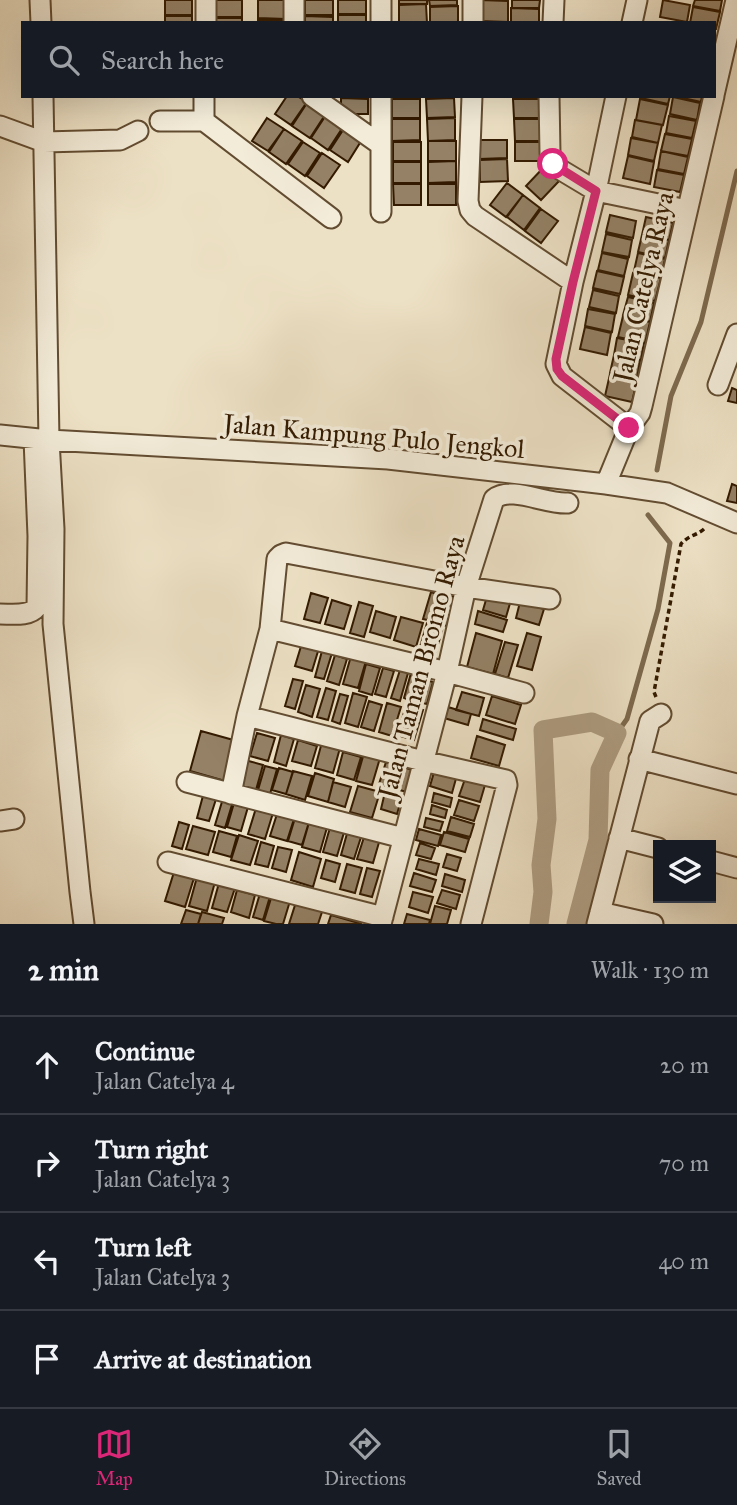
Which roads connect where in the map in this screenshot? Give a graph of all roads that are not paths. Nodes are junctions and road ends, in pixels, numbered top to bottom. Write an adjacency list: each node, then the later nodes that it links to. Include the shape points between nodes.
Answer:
1 (40, 0): 9 (street)
2 (206, 0): 10 (street)
3 (294, 0): 11 (street)
4 (381, 0): 12 (street)
5 (472, 0): 13 (street)
6 (554, 0): 14 (street)
7 (637, 0): 15 (street)
8 (736, 0): 16 (street, Jalan Catelya Raya)
9 (41, 21)
10 (206, 21)
11 (294, 21)
12 (381, 21)
13 (472, 21)
14 (553, 21)
15 (632, 21)
16 (716, 86)
17 (43, 98): 29 (street)
18 (204, 98): 26 (street)
19 (315, 98): 30 (street)
20 (381, 98): 30 (street)
21 (472, 98): 35 (street, via 470,210)
22 (549, 98): 31 (street, via 551,161)
23 (616, 98): 31 (street)
24 (713, 98): 32 (street, Jalan Catelya Raya)
25 (160, 121): 26 (street)
26 (204, 121): 34 (street)
27 (0, 126): 29 (street)
28 (138, 131): 29 (street, via 120,140)
29 (44, 142): 40 (street)
30 (381, 145): 33 (street)
31 (596, 191): 32 (street); 35 (street)
32 (687, 210): 38 (street, Jalan Catelya Raya, via 642,406)
33 (381, 212)
34 (331, 218)
35 (573, 282): 38 (street, via 557,369)
36 (737, 334): 37 (street)
37 (718, 385)
38 (629, 428): 41 (street, Jalan Catelya Raya)
39 (0, 435): 40 (street, Jalan Kampung Pulo Jengkol)
40 (41, 439): 41 (street, Jalan Kampung Pulo Jengkol, via 388,459); 47 (street, via 38,595 35,609); 48 (street, via 54,529)
41 (606, 484): 43 (street, Jalan Kampung Pulo Jengkol, via 667,493)
42 (568, 503): 44 (street, Jalan Taman Bromo Raya, via 515,494 496,497)
43 (737, 523)
44 (466, 587): 45 (street); 49 (street, via 286,553 278,557); 50 (street, Jalan Taman Bromo Raya)
45 (550, 599)
46 (0, 614): 47 (street)
47 (26, 614): 48 (street)
48 (52, 624): 67 (street)
49 (270, 629): 50 (street); 53 (street)
50 (447, 673): 51 (street); 55 (street, Jalan Taman Bromo Raya)
51 (524, 694)
52 (662, 714): 54 (street, via 650,721)
53 (247, 716): 55 (street); 58 (street)
54 (639, 759): 57 (street); 60 (street)
55 (424, 761): 59 (street, Jalan Taman Bromo Raya); 68 (street, via 508,782)
56 (187, 782): 58 (street)
57 (737, 784)
58 (231, 794): 59 (street)
59 (403, 838): 66 (street, Jalan Taman Bromo Raya)
60 (619, 838): 61 (street); 65 (street)
61 (653, 847)
62 (168, 862): 66 (street)
63 (716, 862): 64 (street)
64 (737, 868)
65 (598, 918): 69 (street)
66 (382, 921)
67 (84, 924)
68 (471, 924)
69 (653, 924)

